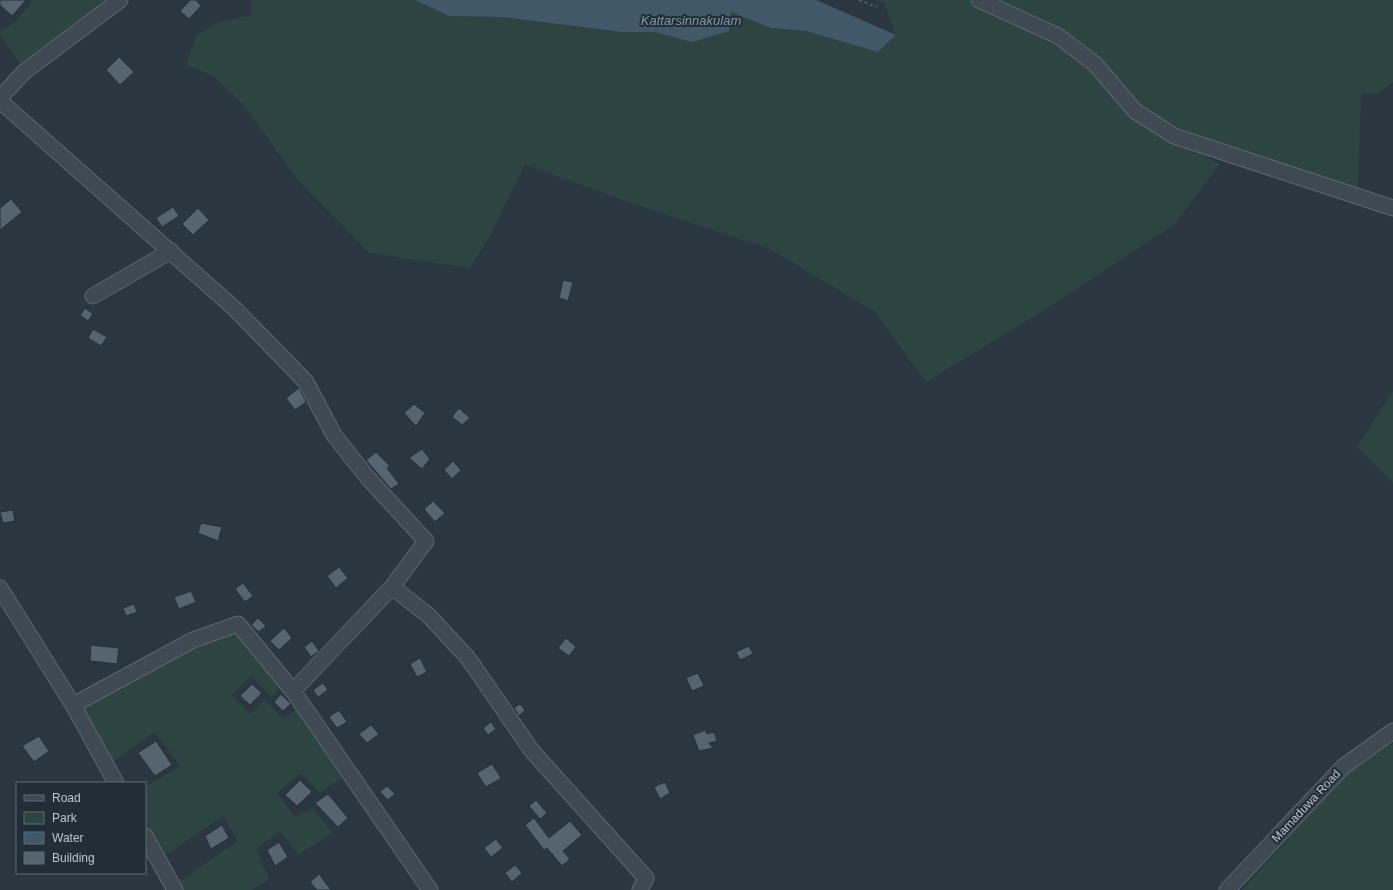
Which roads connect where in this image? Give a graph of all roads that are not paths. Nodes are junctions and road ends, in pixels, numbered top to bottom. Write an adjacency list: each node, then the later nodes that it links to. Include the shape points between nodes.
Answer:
1 (120, 0): 3 (street, via 24,72)
2 (979, 0): 5 (street, via 1058,36 1095,64 1135,111 1174,136)
3 (0, 98)
4 (0, 101): 6 (street)
5 (1393, 208)
6 (171, 251): 7 (street); 8 (street, via 235,309 306,382 334,435 368,478 426,541)
7 (92, 296)
8 (392, 587): 10 (street); 17 (street, via 428,614 468,658 532,751 646,878)
9 (0, 588): 11 (street)
10 (293, 691): 11 (street, via 238,624 193,640); 16 (street)
11 (73, 705): 13 (street)
12 (1393, 731): 18 (street, Mamaduwa Road, via 1343,767)
13 (115, 782)
14 (146, 838): 15 (street)
15 (175, 890)
16 (430, 890)
17 (640, 890)
18 (1227, 890)

